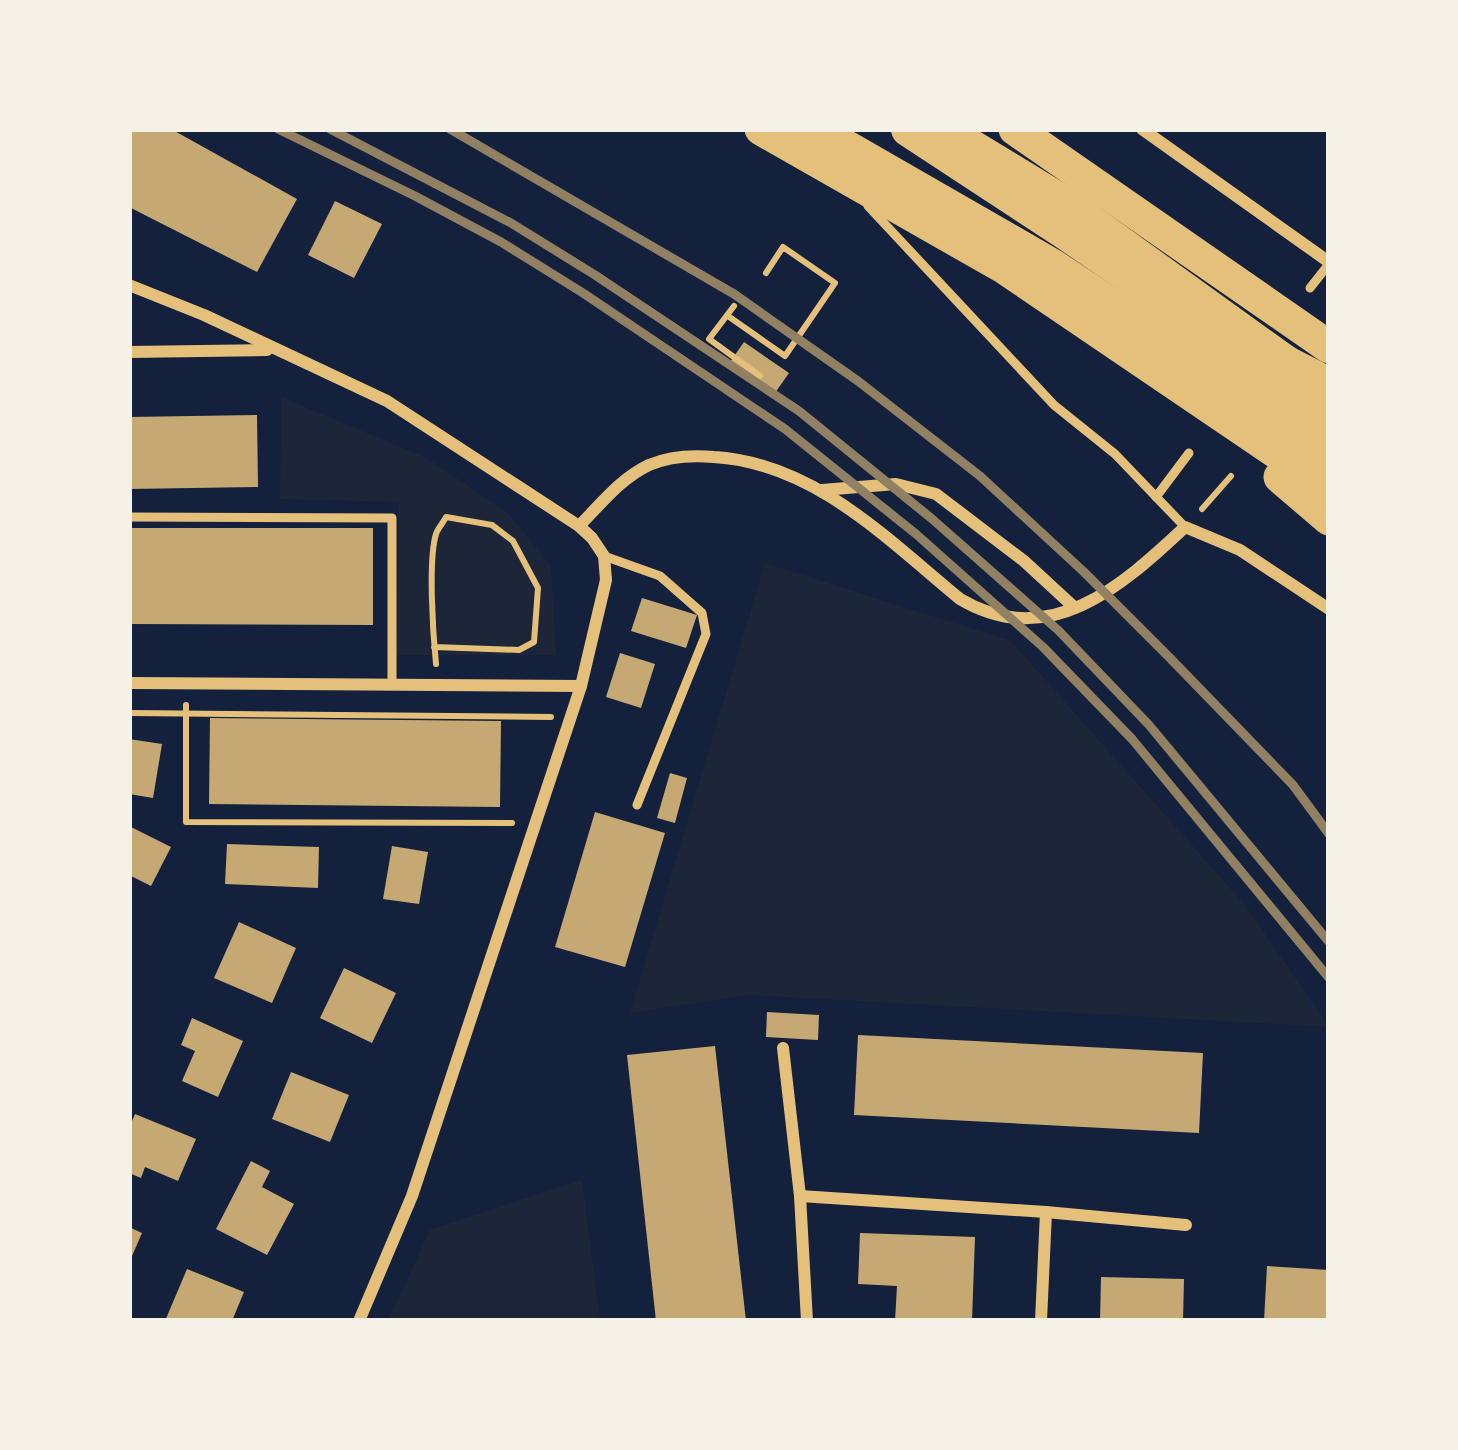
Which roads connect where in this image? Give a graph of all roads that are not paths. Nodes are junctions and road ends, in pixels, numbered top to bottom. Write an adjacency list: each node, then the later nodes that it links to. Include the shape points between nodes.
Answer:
1 (760, 129): 7 (highway)
2 (813, 129): 19 (highway, via 1051,266)
3 (909, 129): 18 (highway)
4 (944, 129): 14 (highway, via 1064,202)
5 (1016, 129): 11 (highway)
6 (1142, 129): 8 (street)
7 (835, 172): 15 (highway, via 1005,268); 23 (lane, via 1054,405)
8 (1329, 263): 10 (lane)
9 (129, 285): 12 (street)
10 (1310, 288)
11 (1329, 347)
12 (274, 350): 13 (street); 26 (street, via 387,401)
13 (129, 352)
14 (1288, 363): 16 (highway); 17 (highway)
15 (1144, 365): 21 (highway); 25 (highway)
16 (1329, 384)
17 (1329, 394)
18 (1329, 412)
19 (1329, 450)
20 (1189, 453): 23 (lane)
21 (1329, 488)
22 (821, 490): 26 (street, via 764,466 687,455 624,481); 29 (street, via 896,484 936,494); 29 (street, via 980,611 1050,618)
23 (1156, 497): 27 (lane)
24 (129, 517): 32 (lane, via 392,518)
25 (1329, 519)
26 (579, 526): 28 (street)
27 (1185, 527): 29 (street, via 1102,597); 30 (street, via 1240,550)
28 (604, 556): 33 (street, via 606,580); 34 (lane, via 661,576 702,613 706,634)
29 (1075, 608)
30 (1329, 609)
31 (129, 683): 32 (street)
32 (392, 684): 33 (street)
33 (581, 686): 39 (street, via 412,1196)
34 (638, 805)
35 (783, 1048): 36 (street)
36 (800, 1196): 37 (street); 40 (street)
37 (1046, 1212): 38 (street); 41 (street)
38 (1186, 1226)
39 (359, 1321)
40 (807, 1321)
41 (1041, 1321)

